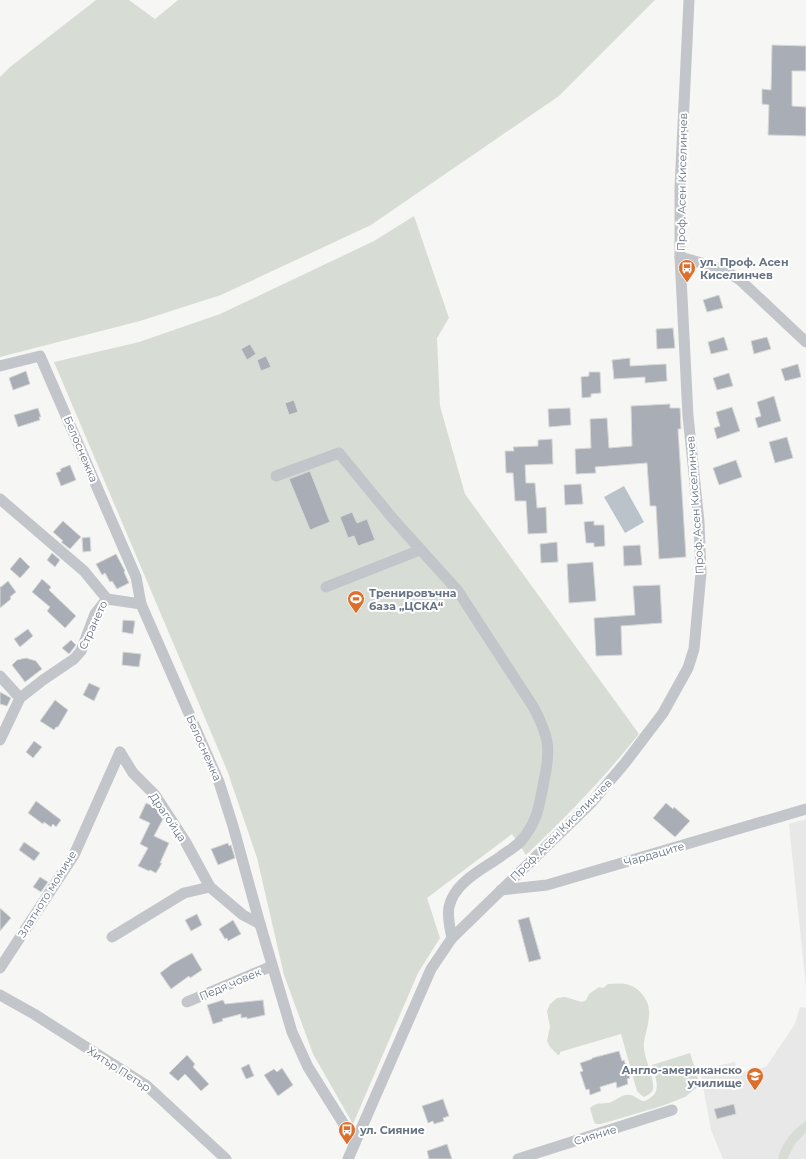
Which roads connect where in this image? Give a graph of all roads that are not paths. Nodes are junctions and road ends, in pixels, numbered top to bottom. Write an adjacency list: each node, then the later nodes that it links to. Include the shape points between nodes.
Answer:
1 (689, 0): 2 (street, Проф. Асен Киселинчев, via 680,172)
2 (680, 258): 3 (street, via 732,274); 17 (street, Проф. Асен Киселинчев, via 688,416 701,573 694,649 688,668 663,713 625,764 592,802)
3 (806, 342)
4 (0, 366): 10 (street, Белоснежка, via 40,356 136,578)
5 (276, 476): 7 (street, via 339,453)
6 (0, 499): 9 (street, Странето, via 84,571)
7 (420, 550): 8 (street); 20 (street, via 446,576 468,605 534,708 548,739 547,763 534,823 518,844 470,878 455,894 448,916)
8 (326, 587)
9 (107, 599): 10 (street); 12 (street, Странето, via 95,614 82,651)
10 (141, 604): 18 (street, Белоснежка, via 219,782)
11 (0, 676): 12 (street)
12 (20, 698): 13 (street, Странето)
13 (0, 740)
14 (120, 752): 16 (street, Драгойца, via 133,773 155,795 185,841); 22 (street, Златното момиче, via 74,855)
15 (806, 809): 17 (street, Чардаците, via 547,886)
16 (210, 887): 18 (street, via 242,915); 19 (street, via 184,893)
17 (501, 890): 20 (street, Проф. Асен Киселинчев)
18 (260, 924): 21 (street, Белоснежка)
19 (112, 937)
20 (452, 938): 26 (street, Проф. Асен Киселинчев, via 431,969)
21 (272, 966): 24 (street, Педя човек); 26 (street, Белоснежка, via 292,1032 308,1067)
22 (0, 968)
23 (0, 995): 27 (street, Хитър Петър, via 147,1086)
24 (187, 1002)
25 (672, 1110): 29 (street, Сияние)
26 (355, 1142): 28 (street, Проф. Асен Киселинчев)
27 (226, 1159)
28 (348, 1159)
29 (518, 1159)

